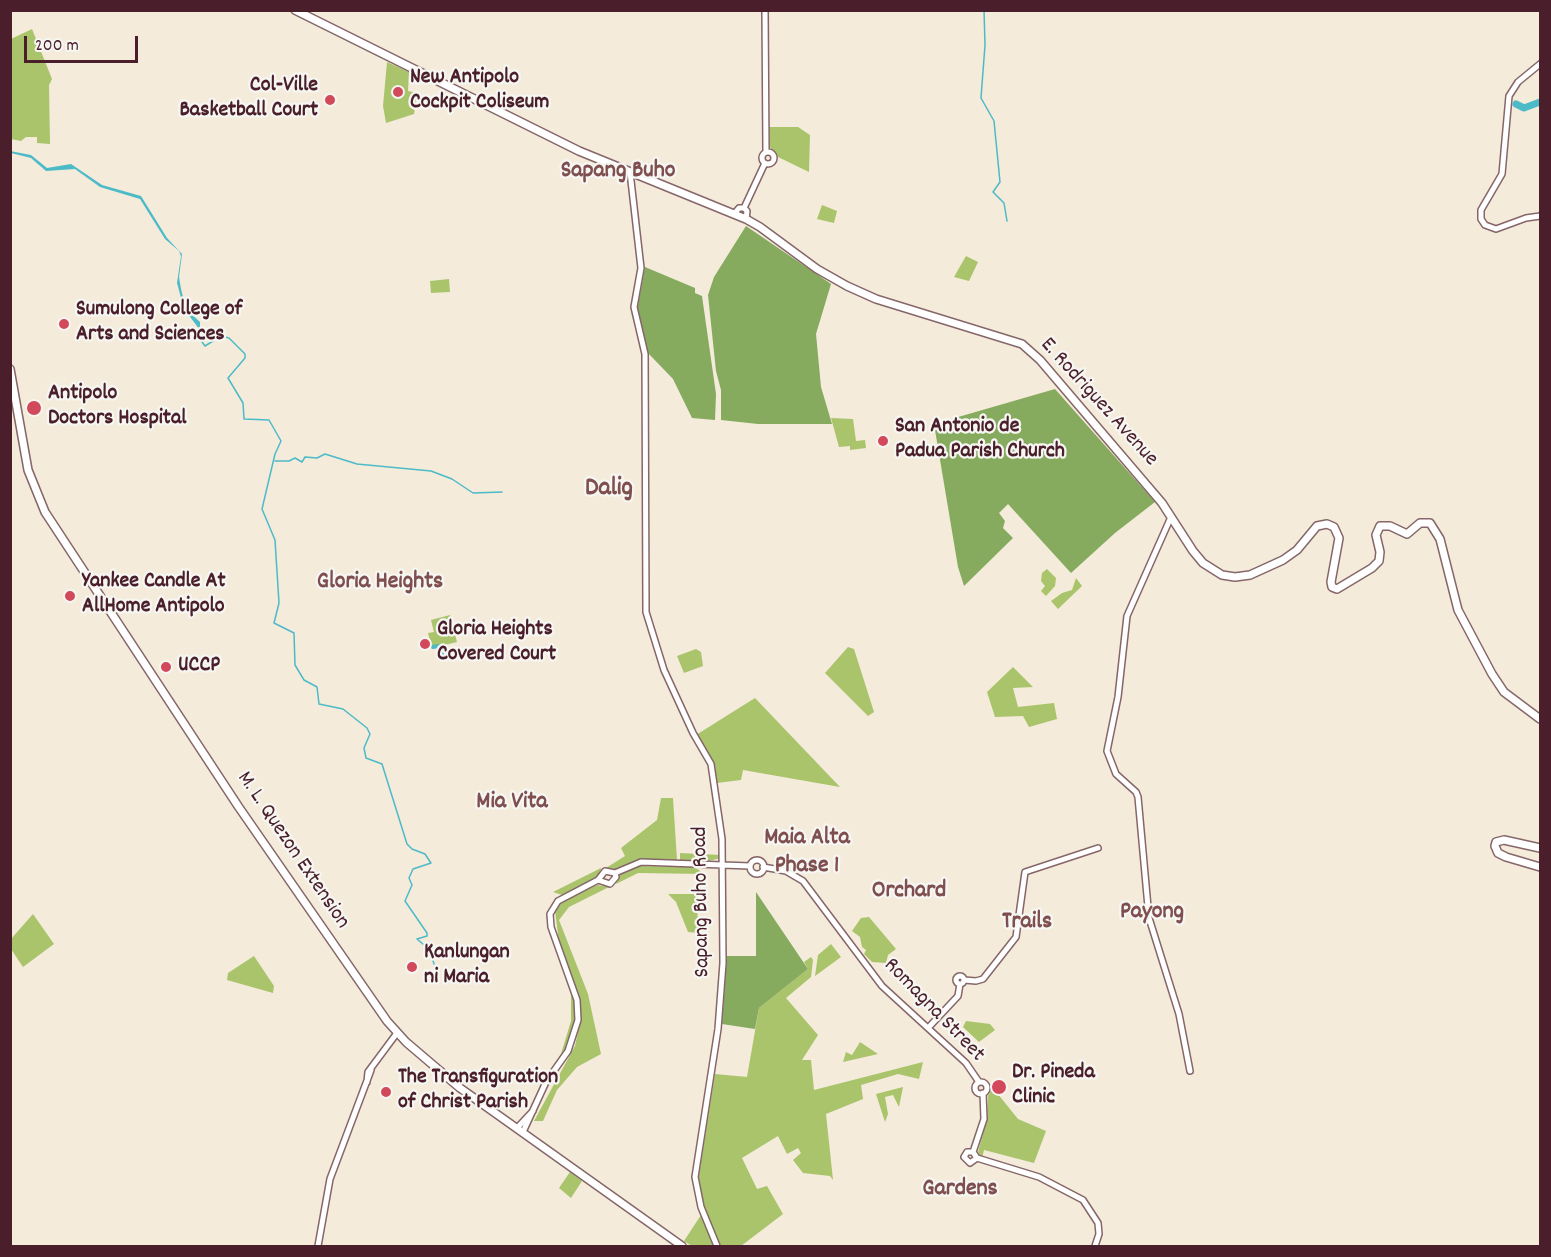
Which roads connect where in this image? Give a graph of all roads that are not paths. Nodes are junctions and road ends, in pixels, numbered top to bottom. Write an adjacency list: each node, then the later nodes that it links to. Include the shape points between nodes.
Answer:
1 (295, 10): 6 (main road, E. Rodriguez Avenue, via 563,143)
2 (765, 10): 4 (street)
3 (1540, 64): 9 (street, via 1518,82 1509,96 1502,174 1481,210 1481,219 1496,229)
4 (766, 152): 5 (street, via 762,158); 5 (street, via 774,157 771,163)
5 (765, 163): 7 (street)
6 (630, 172): 8 (main road, E. Rodriguez Avenue); 16 (street, Sapang Buho Road, via 641,268 634,307 645,354 646,612 664,670 711,764)
7 (744, 208): 8 (street); 10 (street)
8 (734, 214): 10 (main road, E. Rodriguez Avenue)
9 (1540, 216)
10 (746, 219): 12 (main road, E. Rodriguez Avenue, via 847,286 876,299 1024,346 1040,360)
11 (10, 369): 23 (main road, M. L. Quezon Extension, via 26,460 44,510 251,825)
12 (1171, 517): 13 (main road, E. Rodriguez Avenue, via 1203,563 1222,575 1235,577 1250,575 1283,560 1317,526 1331,526 1340,538 1331,582 1337,589 1379,561 1376,535 1380,526 1407,534 1420,523 1430,523 1440,539 1458,610 1492,674 1504,692); 24 (street, via 1127,616 1118,698 1107,751 1116,774 1138,797 1149,918 1179,1014)
13 (1540, 719)
14 (1098, 848): 22 (street, via 1025,872 1016,937 982,979 962,982 958,996)
15 (1540, 848): 19 (main road, via 1504,840 1495,846 1506,857)
16 (724, 866): 17 (street); 20 (street, via 641,862); 30 (street, Sapang Buho Road, via 718,1029 695,1177 701,1207)
17 (750, 866): 18 (street, via 758,860); 18 (street, via 757,874)
18 (764, 867): 22 (street, Romagna Street, via 786,871 803,881 882,986)
19 (1540, 867)
20 (615, 873): 21 (street, via 604,871); 21 (street, via 610,884)
21 (598, 880): 25 (street, via 558,900 550,914 555,943 577,1000 578,1020 568,1051)
22 (928, 1028): 26 (street, Romagna Street, via 986,1087 984,1119)
23 (397, 1033): 25 (main road, M. L. Quezon Extension, via 460,1088); 28 (street, via 371,1070 330,1179)
24 (1190, 1071)
25 (520, 1130): 29 (main road, M. L. Quezon Extension)
26 (973, 1152): 27 (street); 27 (street, via 967,1152 965,1159 972,1163)
27 (977, 1158): 31 (street, via 1039,1177 1083,1200 1098,1223)
28 (318, 1246)
29 (682, 1246)
30 (717, 1246)
31 (1095, 1246)

